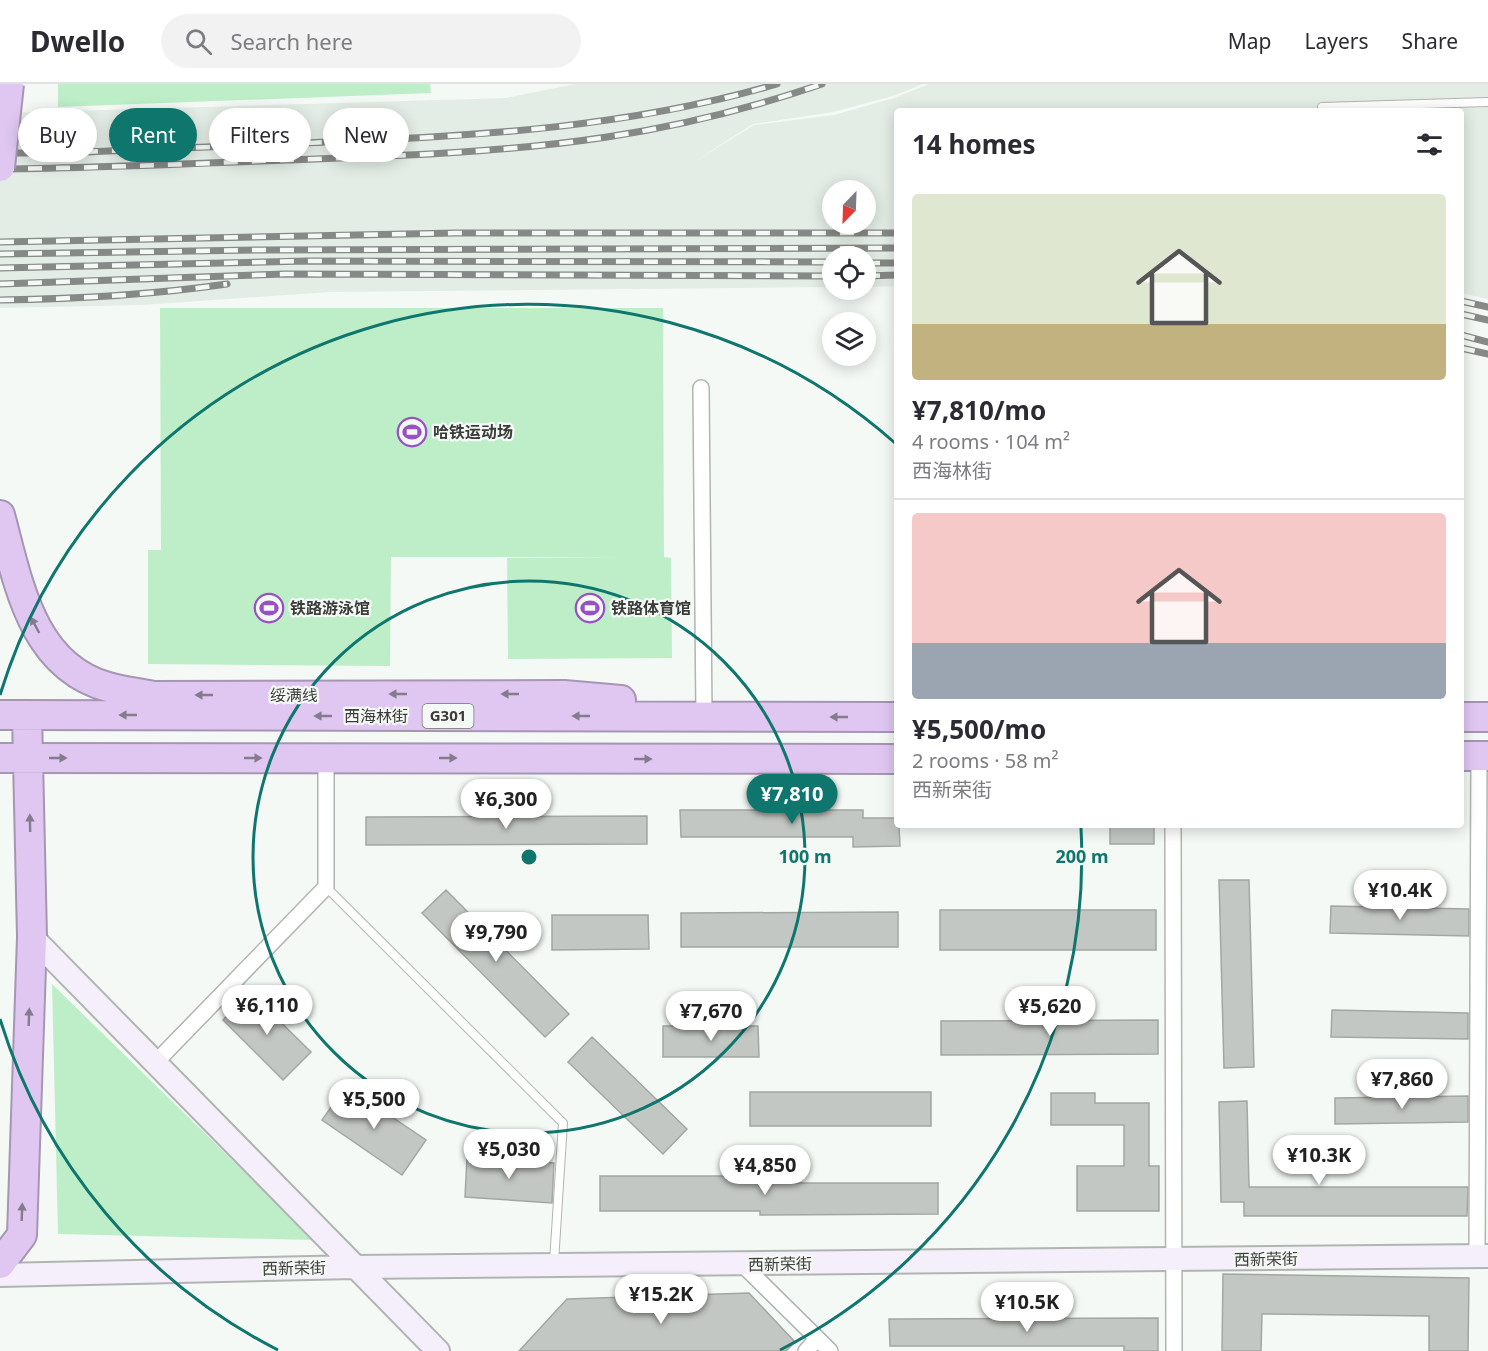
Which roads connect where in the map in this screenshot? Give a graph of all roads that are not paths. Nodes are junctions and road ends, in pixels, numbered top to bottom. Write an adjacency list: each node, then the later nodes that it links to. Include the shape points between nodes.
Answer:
1 (9, 84): 4 (highway, bridge)
2 (1488, 102): 3 (lane)
3 (1322, 107)
4 (0, 167)
5 (701, 388): 8 (street)
6 (0, 515): 8 (highway, 绥满线 / G301, one-way to 6, via 628,701 564,695 154,696 106,687 73,671 45,644 19,588)
7 (14, 715): 8 (highway, 西海林街 / G301, one-way to 7); 14 (highway)
8 (698, 717): 9 (highway, 西海林街 / G301, one-way to 8)
9 (894, 717)
10 (1464, 717): 11 (highway)
11 (1488, 717)
12 (1476, 756): 21 (street)
13 (0, 758): 14 (highway)
14 (28, 758): 15 (highway, one-way to 15); 19 (highway, one-way to 14)
15 (326, 758): 16 (highway, one-way to 16); 18 (street)
16 (894, 759)
17 (1173, 828): 22 (street)
18 (326, 887): 20 (street); 25 (lane, via 563,1123)
19 (32, 937): 20 (street); 23 (highway, one-way to 19, via 22,1235)
20 (154, 1063): 26 (street)
21 (1482, 1256): 22 (street, 西新荣街)
22 (1173, 1260): 24 (street, 西新荣街); 32 (street)
23 (0, 1263)
24 (742, 1264): 25 (street, 西新荣街); 28 (street)
25 (554, 1266): 26 (street, 西新荣街)
26 (354, 1267): 27 (street, 西新荣街); 29 (street)
27 (0, 1275)
28 (818, 1339): 30 (street); 31 (street)
29 (438, 1351)
30 (806, 1351)
31 (830, 1351)
32 (1174, 1351)

